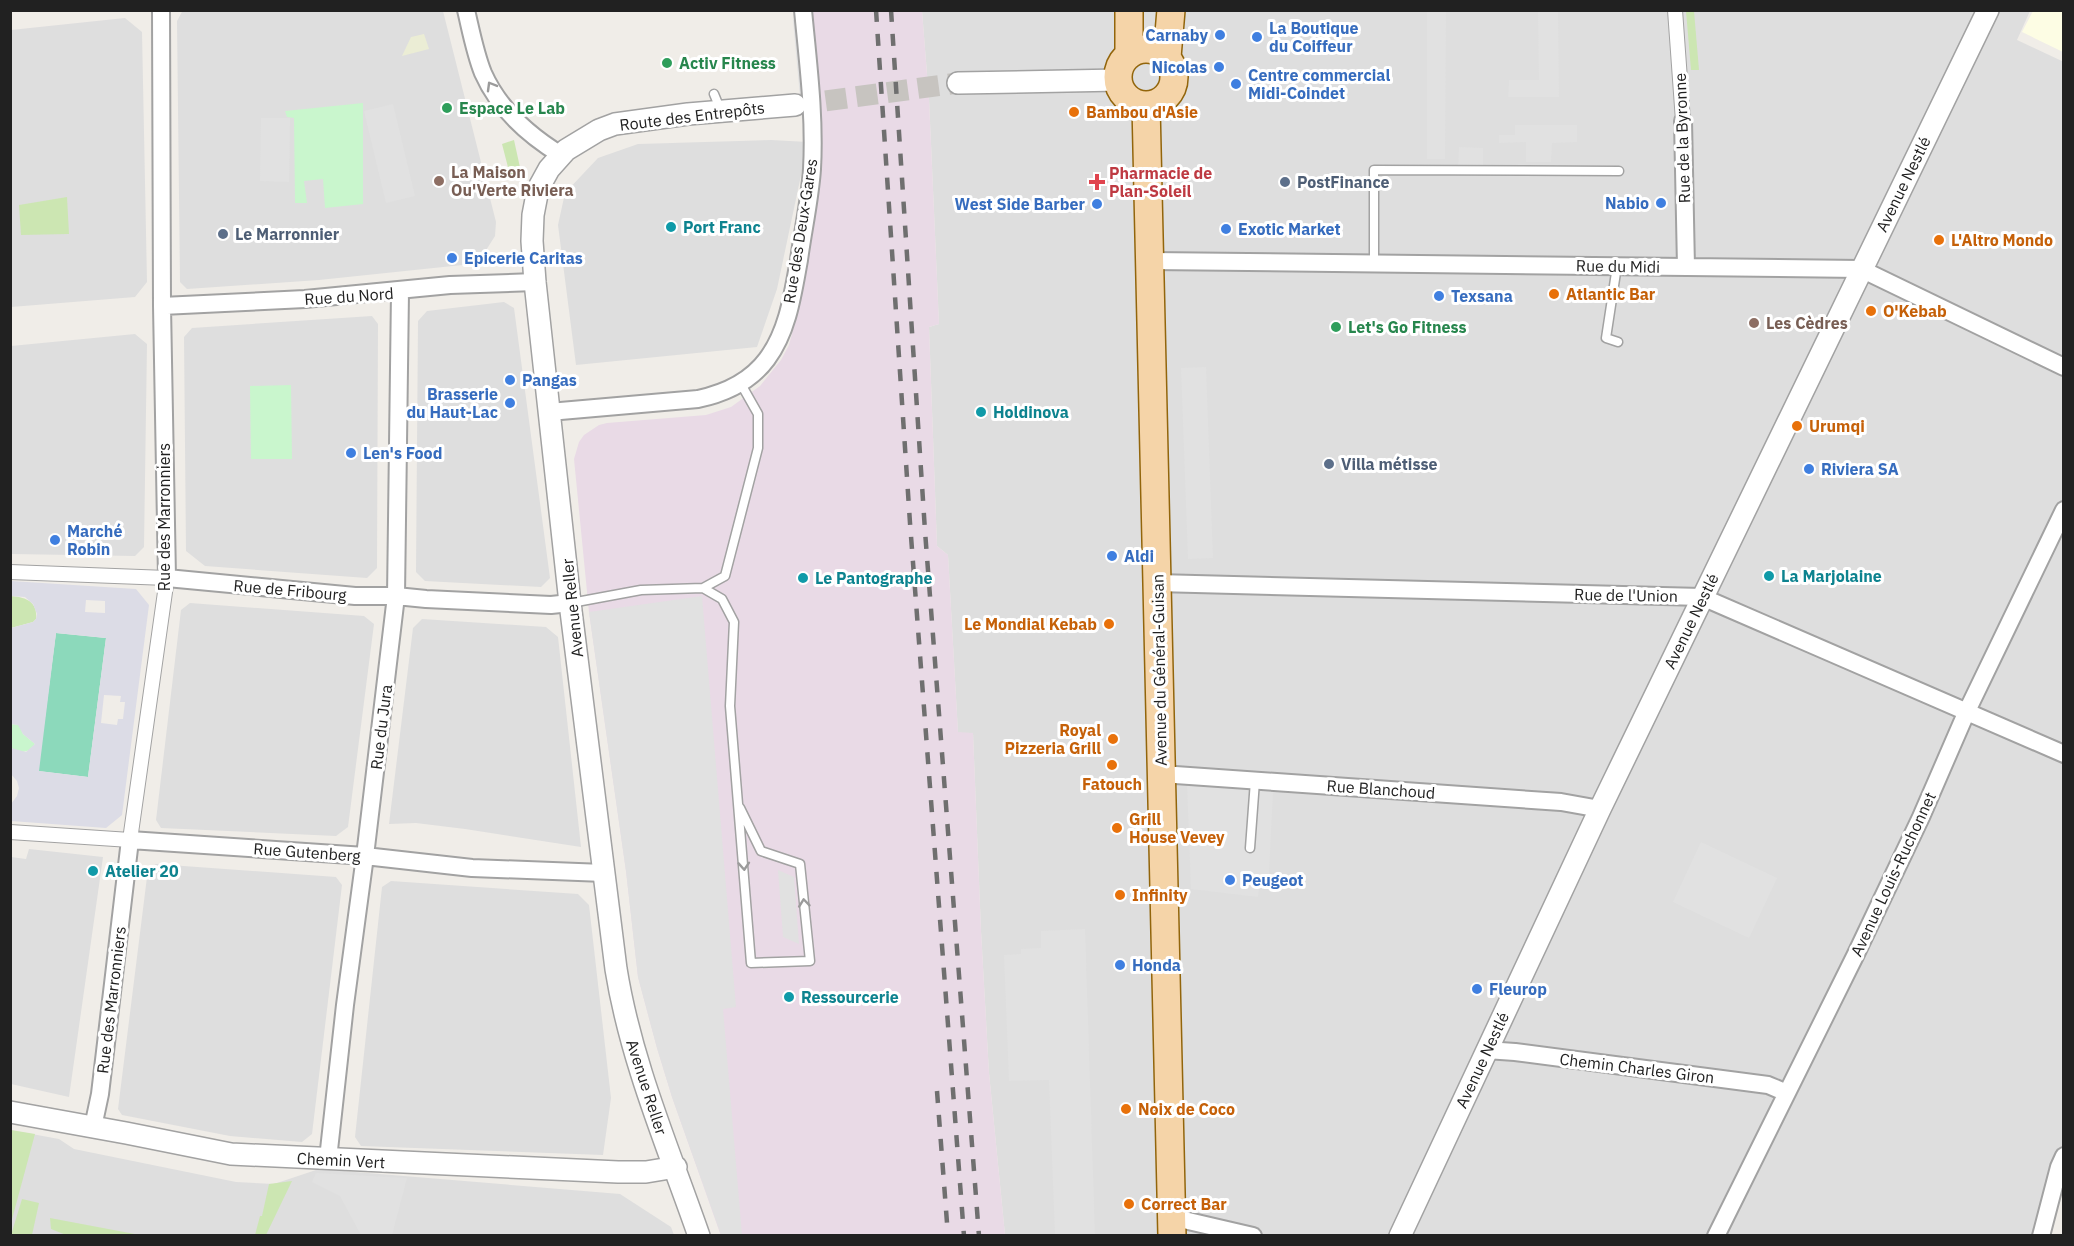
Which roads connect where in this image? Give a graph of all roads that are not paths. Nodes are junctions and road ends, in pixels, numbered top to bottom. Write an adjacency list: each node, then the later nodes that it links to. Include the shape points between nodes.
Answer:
1 (161, 10): 24 (street, Rue des Marronniers)
2 (466, 10): 15 (street, one-way to 2, via 535,139 506,111 483,72)
3 (803, 10): 27 (street, Rue des Deux-Gares, via 811,82 812,171 794,290 775,348)
4 (1129, 10): 8 (main road)
5 (1171, 10): 9 (main road)
6 (1675, 10): 14 (street, Rue de la Byronne)
7 (1988, 10): 21 (street, Avenue Nestlé)
8 (1129, 55): 9 (main road, via 1149,49); 10 (main road, via 1122,63)
9 (1167, 57): 13 (main road, via 1175,75 1172,88 1159,102)
10 (1119, 80): 11 (street); 13 (main road, via 1128,98)
11 (958, 83)
12 (795, 105): 15 (street, Route des Entrepôts, via 718,102 615,124)
13 (1146, 105): 17 (main road, Avenue du Général-Guisan)
14 (1683, 121): 20 (street, Rue de la Byronne)
15 (561, 154): 22 (street, Avenue Reller, via 538,189 532,241)
16 (1619, 171): 18 (lane, via 1374,170)
17 (1150, 261): 18 (street, Rue du Midi); 32 (main road, Avenue du Général-Guisan)
18 (1374, 263): 19 (street, Rue du Midi)
19 (1617, 266): 20 (street, Rue du Midi); 25 (lane, via 1606,338)
20 (1686, 267): 21 (street, Rue du Midi)
21 (1861, 269): 26 (street, Rue du Midi); 35 (street, Avenue Nestlé)
22 (535, 282): 23 (street, Rue du Nord, via 450,285); 28 (street, Avenue Reller)
23 (400, 292): 24 (street, Rue du Nord); 34 (street, Rue du Jura)
24 (162, 306): 31 (street, Rue des Marronniers)
25 (1618, 342)
26 (2064, 367)
27 (741, 384): 28 (street, Rue des Deux-Gares, via 698,399); 33 (lane, via 758,414 758,448 725,576)
28 (549, 412): 36 (street, Avenue Reller)
29 (2064, 510): 37 (street, Avenue Louis-Ruchonnet)
30 (10, 572): 31 (street, Rue de Fribourg)
31 (167, 578): 34 (street, Rue de Fribourg, via 355,596); 44 (street, Rue des Marronniers)
32 (1157, 583): 35 (street, Rue de l'Union); 39 (main road, Avenue du Général-Guisan)
33 (703, 588): 36 (lane, via 641,590); 41 (lane, via 722,599 734,622 730,706)
34 (396, 596): 36 (street, Rue de Fribourg); 46 (street, Rue du Jura)
35 (1702, 597): 37 (street, Rue de l'Union); 42 (street, Avenue Nestlé)
36 (570, 603): 47 (street, Avenue Reller)
37 (1967, 711): 38 (street, Rue de l'Union); 49 (street, Avenue Louis-Ruchonnet, via 1921,817)
38 (2064, 753)
39 (1161, 774): 40 (street, Rue Blanchoud); 55 (main road, Avenue du Général-Guisan)
40 (1255, 781): 42 (street, Rue Blanchoud, via 1562,802); 45 (lane)
41 (740, 808): 41 (lane, one-way to 41, via 751,963 810,961 800,864 761,851)
42 (1600, 809): 48 (street, Avenue Nestlé)
43 (10, 832): 44 (street, Rue Gutenberg)
44 (130, 840): 46 (street, Rue Gutenberg); 51 (street, Rue des Marronniers)
45 (1250, 848)
46 (366, 856): 47 (street, Rue Gutenberg, via 472,868); 53 (street, Rue du Jura)
47 (604, 873): 54 (street, Avenue Reller, via 616,969 630,1037)
48 (1486, 1050): 49 (street, Chemin Charles Giron, via 1767,1085); 58 (street, Avenue Nestlé)
49 (1787, 1093): 59 (street, Avenue Louis-Ruchonnet)
50 (10, 1112): 51 (street, Chemin Vert)
51 (93, 1127): 53 (street, Chemin Vert, via 231,1154)
52 (2064, 1156): 60 (street)
53 (328, 1159): 54 (street, Chemin Vert, via 618,1172)
54 (676, 1167): 56 (street, Avenue Reller)
55 (1172, 1226): 57 (street)
56 (699, 1236)
57 (1253, 1236)
58 (1401, 1236)
59 (1716, 1236)
60 (2041, 1236)

